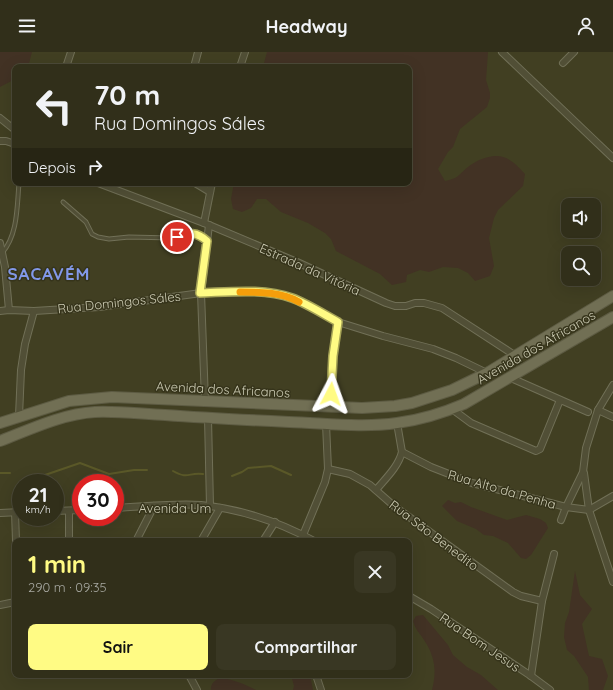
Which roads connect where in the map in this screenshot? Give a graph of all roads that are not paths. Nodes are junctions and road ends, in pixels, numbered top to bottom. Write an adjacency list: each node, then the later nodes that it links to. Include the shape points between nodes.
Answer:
1 (71, 52): 7 (street)
2 (198, 52): 8 (street)
3 (245, 52): 9 (street)
4 (502, 52): 14 (street)
5 (574, 52): 6 (street)
6 (563, 63)
7 (67, 64)
8 (195, 64)
9 (241, 64)
10 (0, 118): 11 (street)
11 (12, 128)
12 (0, 141): 13 (street)
13 (12, 143)
14 (613, 158)
15 (19, 186): 24 (lane, via 10,242)
16 (106, 186): 21 (street, Estrada da Vitória)
17 (200, 186): 19 (street)
18 (211, 186): 19 (street)
19 (210, 192): 21 (street)
20 (63, 202): 22 (lane, via 86,222 92,234 98,237 172,238 191,233)
21 (206, 224): 22 (street); 32 (street, Estrada da Vitória, via 386,303 406,306 424,303 442,308)
22 (207, 241): 25 (street)
23 (0, 243): 24 (street)
24 (2, 253): 27 (street)
25 (200, 293): 29 (street, Rua Domingos Sáles, via 99,307); 31 (street, Rua Domingos Sáles, via 278,294 293,298); 38 (street)
26 (613, 296): 32 (main road, Avenida dos Africanos)
27 (9, 310): 28 (street, Rua Domingos Sáles); 29 (street, Rua Domingos Sáles)
28 (0, 311)
29 (34, 311): 43 (street, via 21,370)
30 (613, 317): 34 (main road, Avenida dos Africanos)
31 (338, 322): 33 (street, Rua Domingos Sáles, via 432,349); 39 (street)
32 (516, 356): 33 (main road, Avenida dos Africanos)
33 (487, 373): 36 (main road); 39 (main road, Avenida dos Africanos, via 452,390 412,402 379,407)
34 (511, 378): 36 (main road, Avenida dos Africanos); 37 (street)
35 (613, 384): 41 (street)
36 (495, 387): 40 (main road, Avenida dos Africanos)
37 (560, 400): 40 (street, via 540,449 536,451 470,423); 42 (street)
38 (205, 401): 39 (main road, Avenida dos Africanos); 43 (main road, Avenida dos Africanos, via 87,398)
39 (330, 407)
40 (452, 409): 47 (main road, Avenida dos Africanos)
41 (598, 410): 44 (street); 52 (street, via 586,448)
42 (588, 412)
43 (19, 416): 46 (main road, Avenida dos Africanos)
44 (613, 417)
45 (208, 418): 48 (main road, Avenida dos Africanos); 49 (main road, Avenida dos Africanos, via 95,412 72,415); 56 (street)
46 (0, 423)
47 (397, 423): 48 (main road, Avenida dos Africanos); 50 (street)
48 (326, 424): 51 (street)
49 (0, 441)
50 (402, 452): 53 (street, via 397,464); 57 (street, Rua Alto da Penha, via 472,482)
51 (328, 470): 53 (street, Rua São Benedito, via 350,474); 69 (street)
52 (583, 472): 57 (street); 60 (street)
53 (376, 490): 81 (street, Rua São Benedito, via 394,506 513,592)
54 (613, 496): 60 (street)
55 (154, 506): 56 (street, Avenida Um); 58 (street, Avenida Um); 72 (street)
56 (210, 506): 59 (street, Avenida Um)
57 (566, 507): 60 (street, Rua Alto da Penha); 66 (street)
58 (124, 508)
59 (220, 508): 67 (street, Avenida Um); 73 (street)
60 (589, 510): 78 (street)
61 (64, 511): 62 (street)
62 (69, 511): 63 (street); 71 (street)
63 (72, 511)
64 (12, 512): 65 (street)
65 (0, 513)
66 (561, 520)
67 (275, 522): 69 (street, Avenida Um); 74 (street)
68 (17, 526): 70 (street)
69 (303, 535): 75 (street)
70 (16, 538)
71 (69, 538)
72 (138, 538)
73 (203, 538)
74 (265, 538)
75 (308, 538)
76 (554, 554): 81 (street)
77 (613, 555): 78 (street)
78 (606, 559): 79 (street)
79 (613, 582)
80 (412, 598): 84 (street, Rua Bom Jesus)
81 (542, 600): 84 (street)
82 (12, 603): 83 (street)
83 (0, 605)
84 (531, 676): 89 (street, Rua Bom Jesus)
85 (191, 678): 87 (street)
86 (317, 678): 88 (street)
87 (197, 690)
88 (322, 690)
89 (550, 690)

